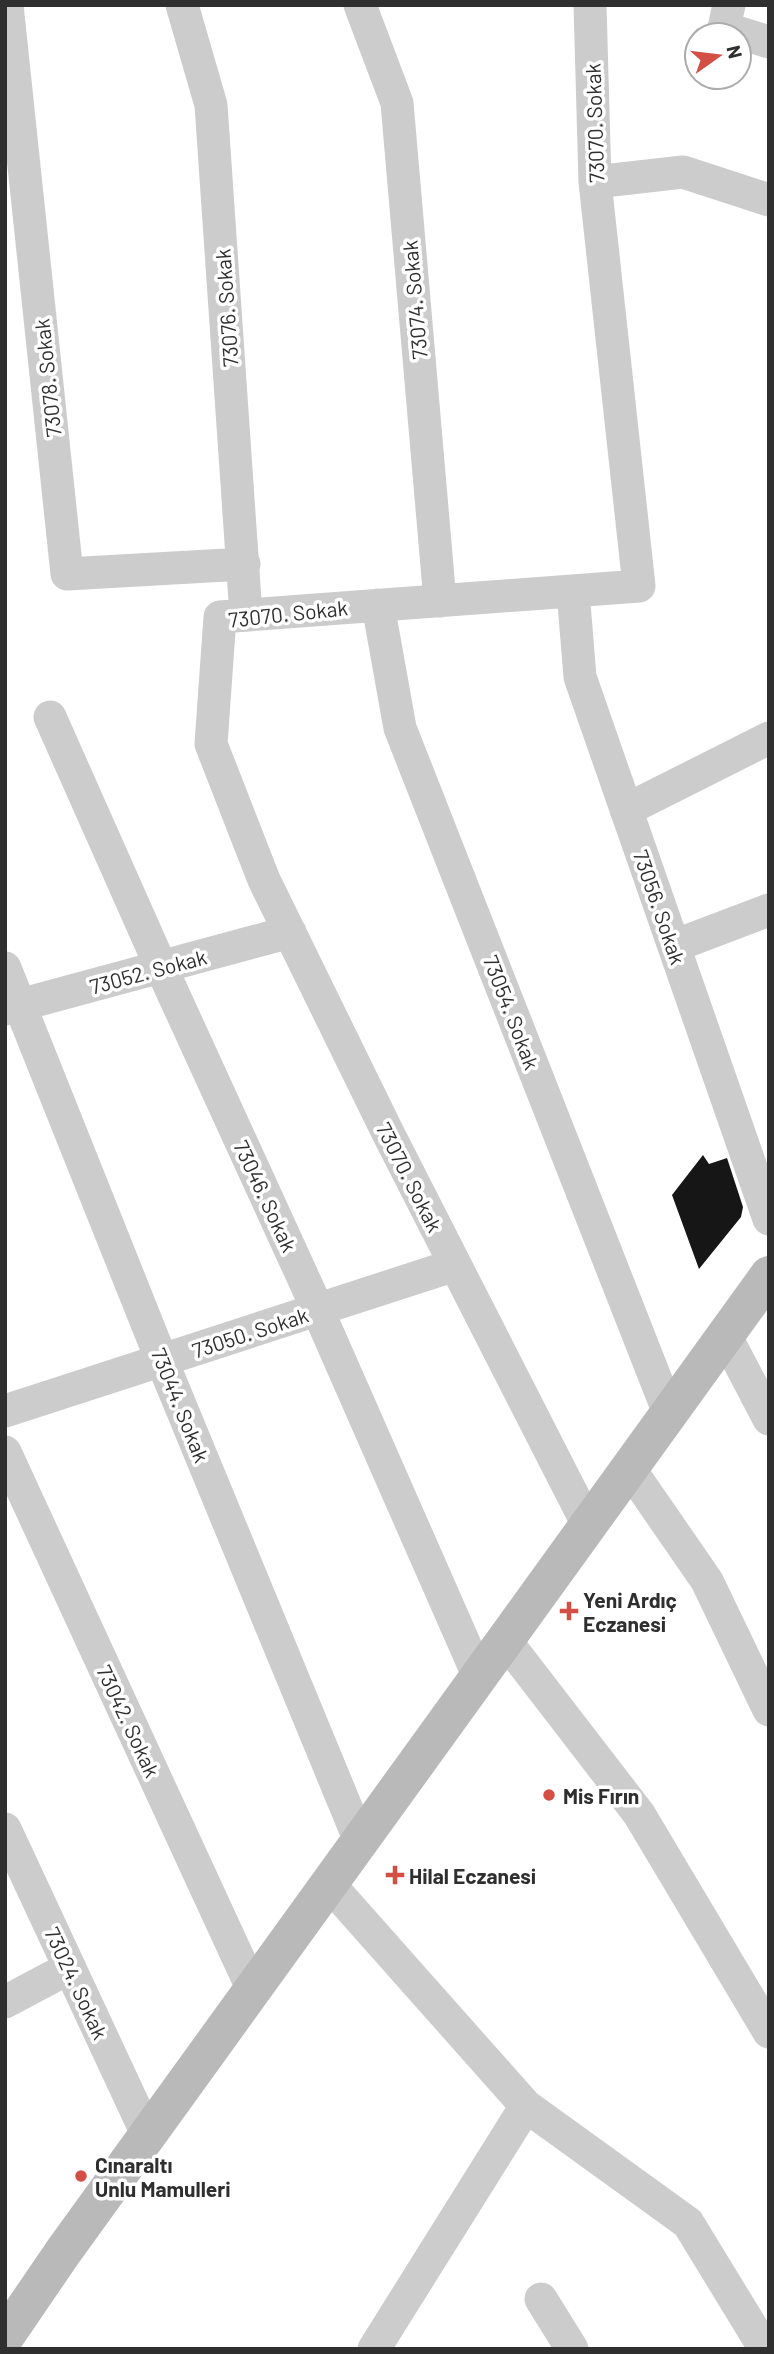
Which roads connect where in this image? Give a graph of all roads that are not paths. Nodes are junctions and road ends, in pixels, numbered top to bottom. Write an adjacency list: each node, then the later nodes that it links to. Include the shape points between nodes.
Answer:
1 (7, 5): 9 (street, 73078. Sokak, via 67,574)
2 (182, 5): 9 (street, 73076. Sokak, via 211,105)
3 (360, 5): 11 (street, 73074. Sokak, via 397,103)
4 (590, 5): 7 (street, 73070. Sokak)
5 (729, 5): 6 (street, via 724,28)
6 (769, 42)
7 (595, 182): 8 (street, via 683,172); 10 (street, 73070. Sokak, via 639,586)
8 (769, 200)
9 (244, 564): 13 (street, 73076. Sokak)
10 (573, 591): 11 (street, 73070. Sokak); 16 (street, 73056. Sokak, via 580,677)
11 (440, 601): 12 (street, 73070. Sokak)
12 (378, 605): 13 (street, 73070. Sokak); 30 (street, 73054. Sokak, via 400,728)
13 (246, 615): 18 (street, 73070. Sokak, via 220,617 211,744 264,880)
14 (50, 717): 20 (street, 73046. Sokak)
15 (769, 738): 16 (street)
16 (626, 810): 19 (street, 73056. Sokak)
17 (769, 910): 19 (street)
18 (290, 932): 20 (street, 73052. Sokak); 24 (street, 73070. Sokak)
19 (674, 946): 23 (street, 73056. Sokak)
20 (161, 967): 22 (street, 73052. Sokak); 26 (street, 73046. Sokak)
21 (5, 968): 22 (street, 73044. Sokak)
22 (13, 1008): 28 (street, 73044. Sokak)
23 (769, 1219)
24 (455, 1265): 26 (street, 73050. Sokak); 34 (street, 73070. Sokak)
25 (769, 1275): 27 (main road)
26 (317, 1310): 28 (street, 73050. Sokak); 36 (street, 73046. Sokak)
27 (726, 1335): 30 (main road); 31 (street)
28 (162, 1361): 29 (street, 73050. Sokak); 39 (street, 73044. Sokak)
29 (5, 1411)
30 (669, 1413): 33 (main road)
31 (769, 1419)
32 (5, 1452): 42 (street, 73042. Sokak)
33 (629, 1468): 34 (main road); 37 (street, via 707,1581)
34 (588, 1525): 35 (main road)
35 (505, 1640): 36 (main road); 44 (street, via 639,1814)
36 (479, 1677): 39 (main road)
37 (769, 1710)
38 (5, 1829): 41 (street, 73024. Sokak)
39 (360, 1841): 40 (main road)
40 (329, 1884): 42 (main road); 45 (street)
41 (69, 1968): 43 (street); 46 (street, 73024. Sokak)
42 (253, 1990): 46 (main road)
43 (5, 2002)
44 (769, 2032)
45 (526, 2106): 49 (street); 51 (street, via 688,2223)
46 (148, 2136): 48 (main road)
47 (541, 2299): 50 (street)
48 (6, 2334)
49 (374, 2349)
50 (572, 2349)
51 (765, 2349)

